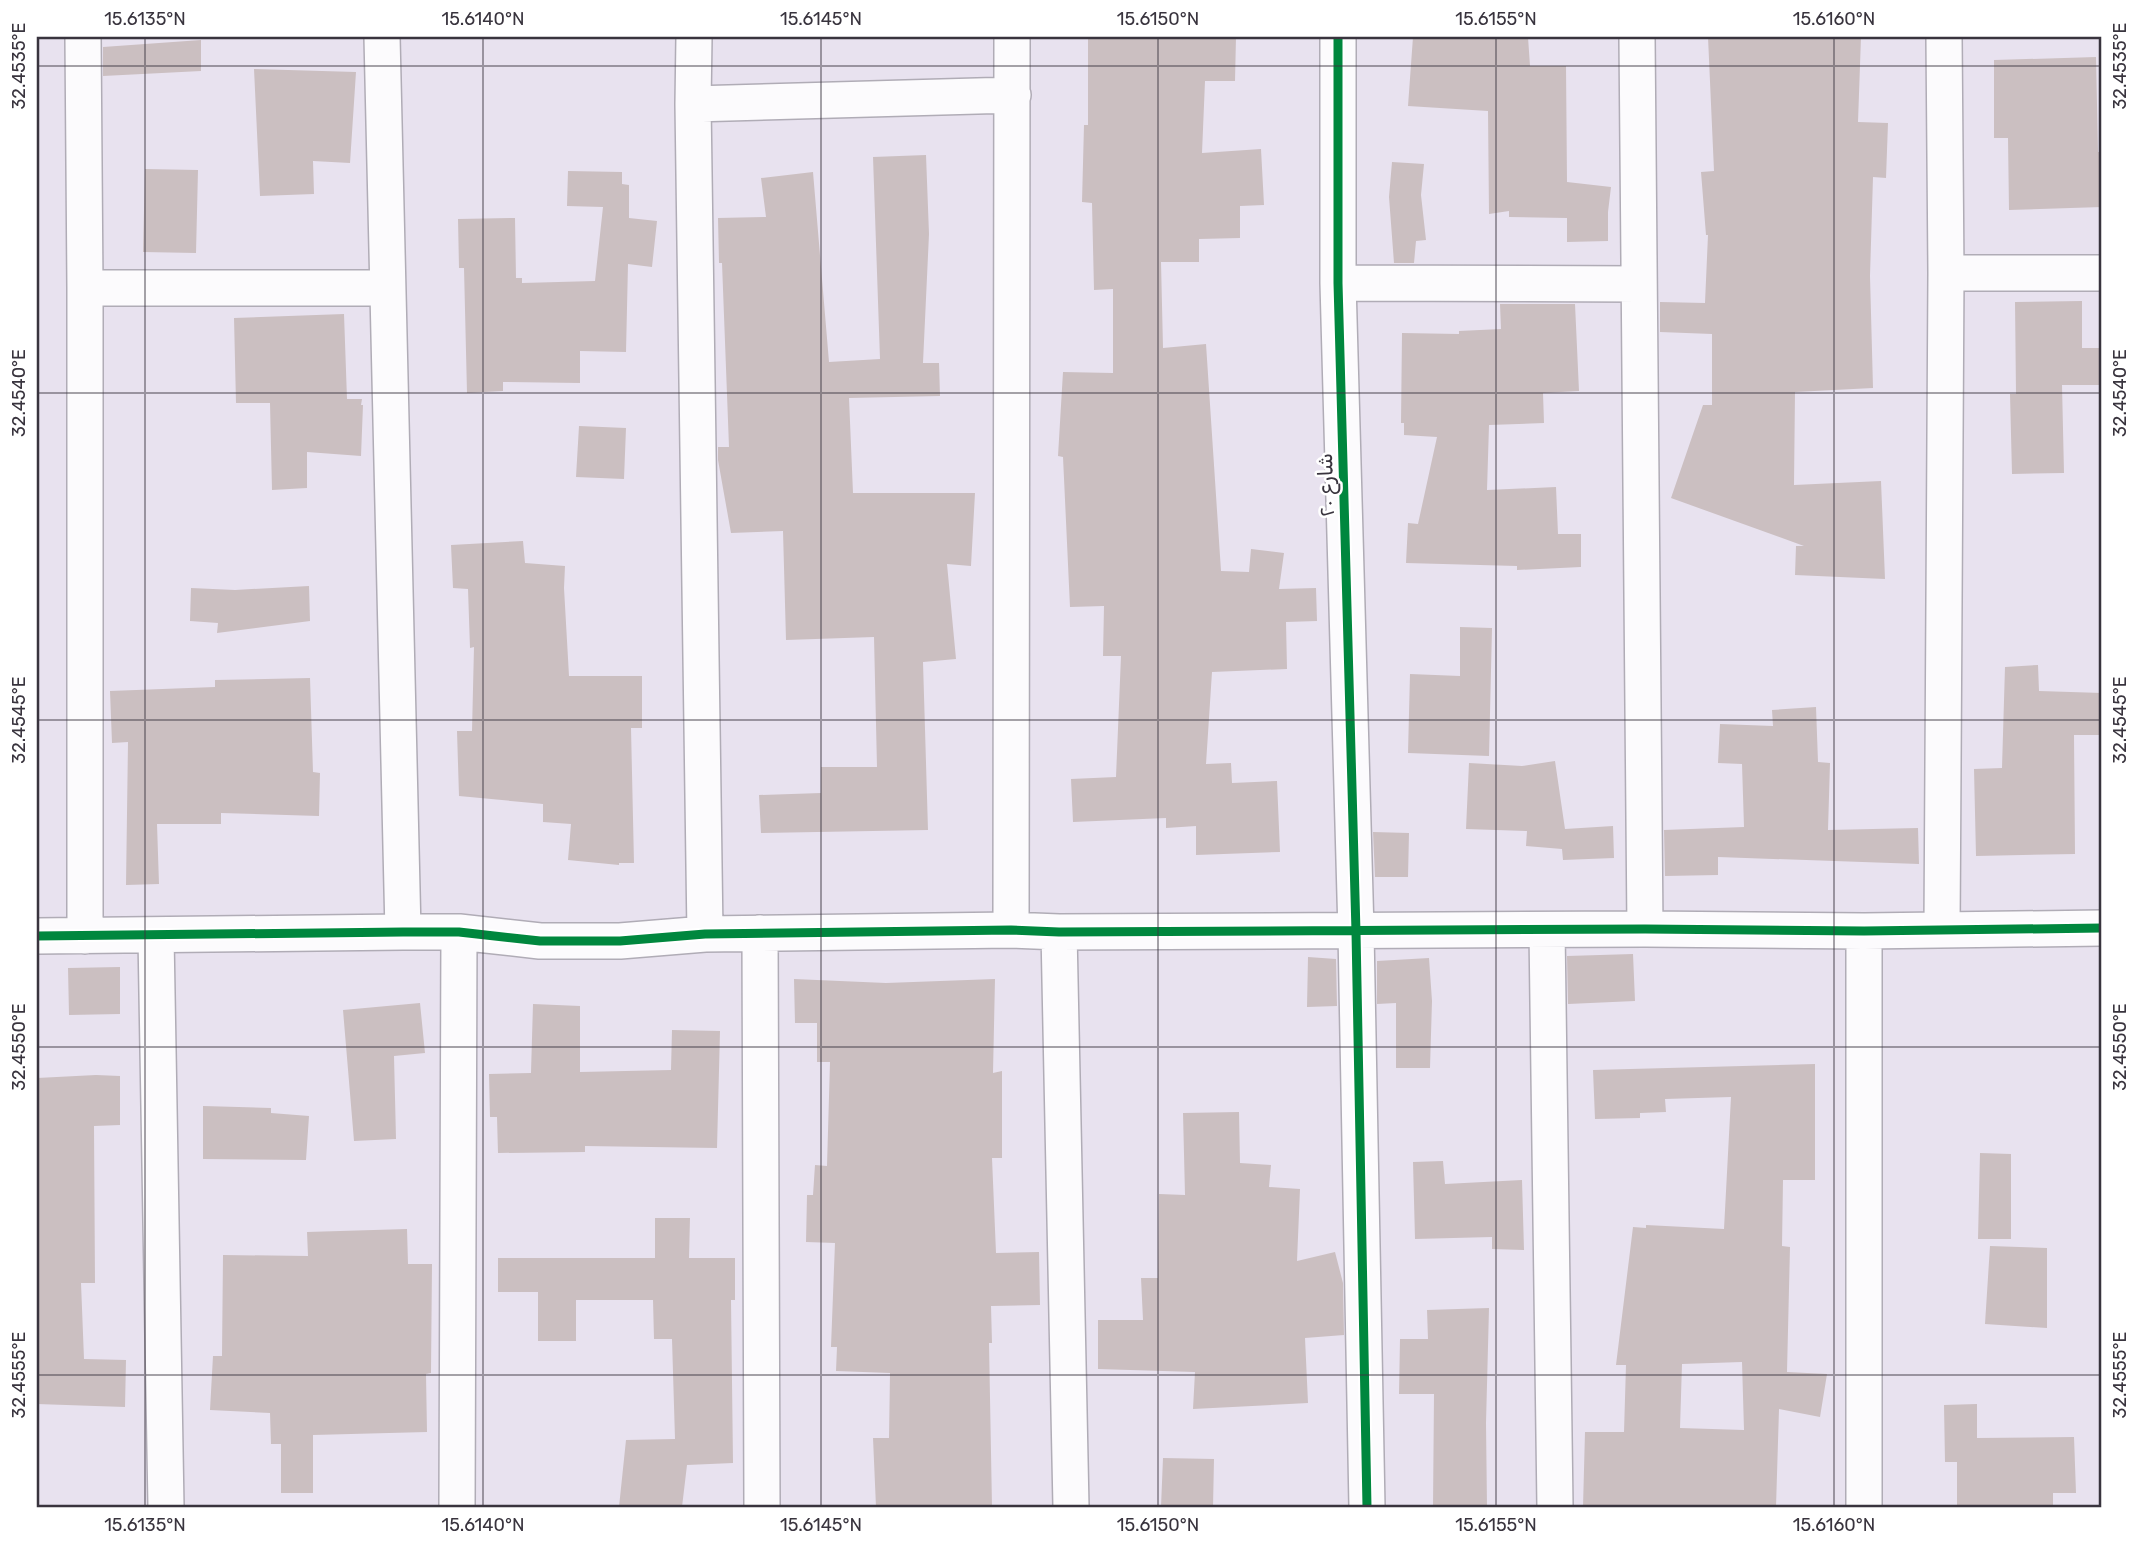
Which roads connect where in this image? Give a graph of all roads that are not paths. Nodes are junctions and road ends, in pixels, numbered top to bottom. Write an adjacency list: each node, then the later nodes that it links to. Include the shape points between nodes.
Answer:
1 (83, 37): 14 (street)
2 (382, 37): 15 (street)
3 (694, 37): 9 (street)
4 (1012, 37): 8 (street)
5 (1338, 37): 12 (street, شارع ٢٠)
6 (1637, 37): 13 (street)
7 (1944, 37): 10 (street)
8 (1013, 95): 9 (street); 18 (street)
9 (693, 104): 27 (street)
10 (1946, 273): 11 (street); 20 (street)
11 (2102, 274)
12 (1338, 283): 13 (street); 25 (street, شارع ٢٠)
13 (1639, 284): 17 (street)
14 (85, 288): 15 (street); 29 (street)
15 (387, 288): 22 (street)
16 (2102, 928): 20 (street)
17 (1645, 929): 19 (street); 21 (street)
18 (1011, 930): 24 (street); 26 (street)
19 (1548, 930): 25 (street); 36 (street)
20 (1942, 930): 21 (street)
21 (1864, 931): 37 (street)
22 (403, 932): 23 (street); 30 (street)
23 (459, 932): 27 (street, via 540,941); 32 (street)
24 (1059, 932): 25 (street); 34 (street)
25 (1356, 932): 35 (street, شارع ٢٠)
26 (760, 933): 27 (street); 33 (street)
27 (705, 934)
28 (37, 936): 29 (street)
29 (85, 936): 30 (street)
30 (156, 936): 31 (street)
31 (166, 1507)
32 (457, 1507)
33 (762, 1507)
34 (1070, 1507)
35 (1367, 1507)
36 (1555, 1507)
37 (1864, 1507)

